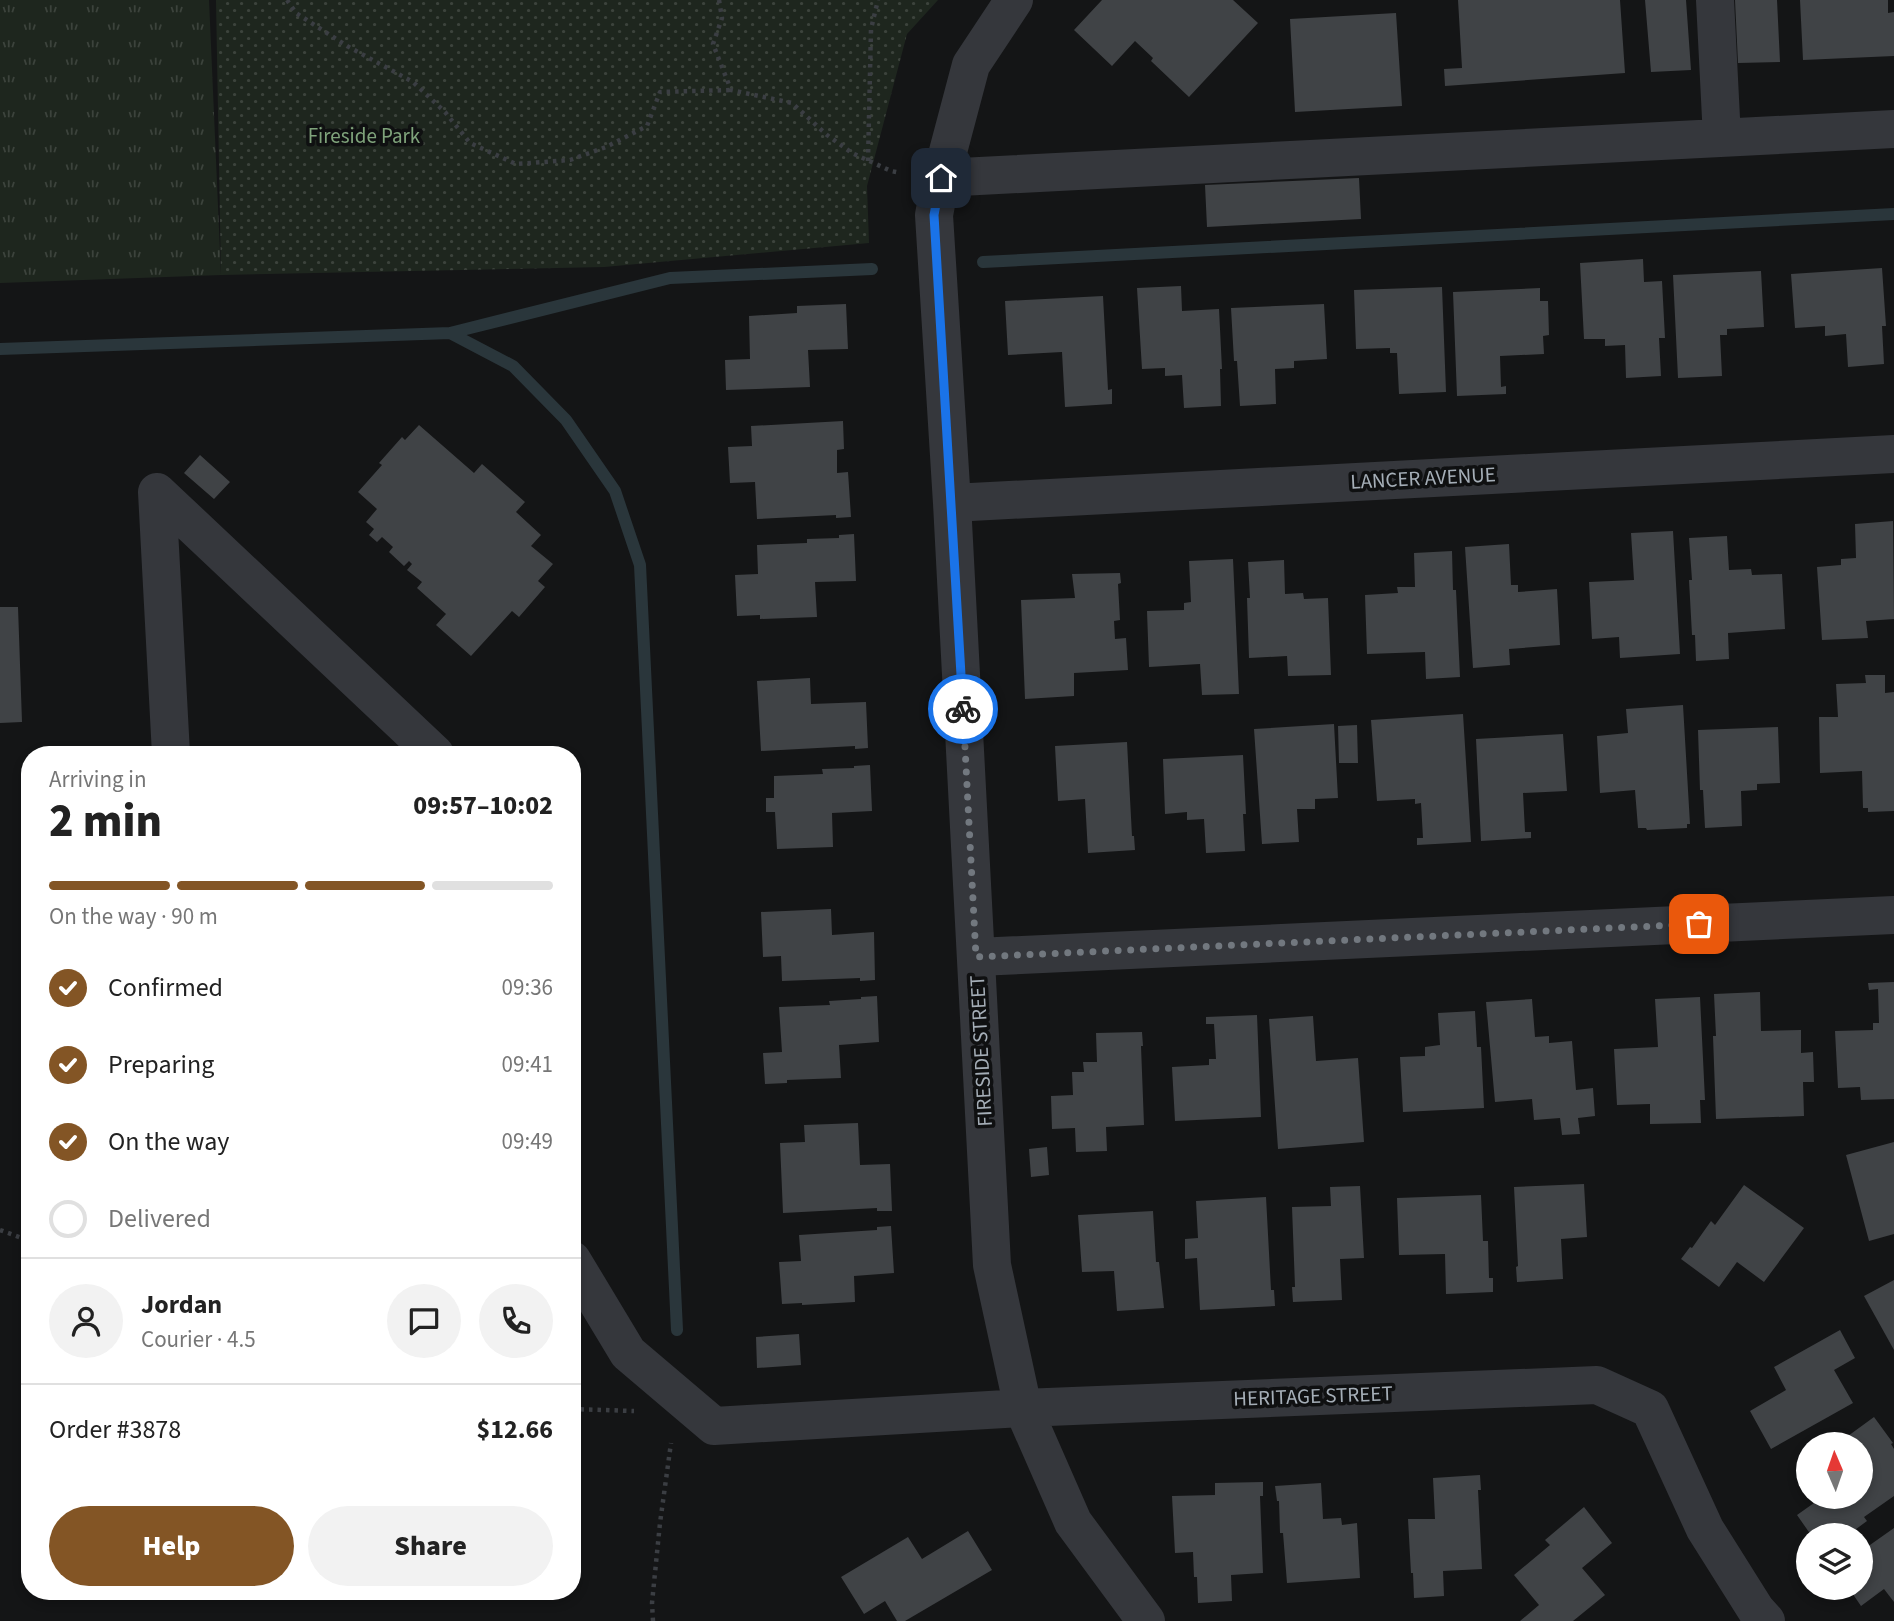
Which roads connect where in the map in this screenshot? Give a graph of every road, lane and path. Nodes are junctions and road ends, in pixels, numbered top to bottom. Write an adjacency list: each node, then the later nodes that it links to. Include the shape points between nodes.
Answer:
1 (287, 0): 6 (path, via 296,13 413,82 470,142 516,164 570,160 606,147 647,126 660,92)
2 (719, 0): 6 (path, via 722,18 713,44)
3 (878, 0): 9 (path, via 871,29)
4 (1014, 0): 10 (street, FIRESIDE STREET, via 971,65)
5 (1715, 0): 8 (street)
6 (731, 90): 9 (path, via 792,103 827,135)
7 (1894, 129): 8 (street)
8 (1722, 138): 10 (street)
9 (868, 161): 10 (path, via 891,171)
10 (941, 178): 12 (street, FIRESIDE STREET, via 934,215)
11 (1894, 454): 12 (street, LANCER AVENUE)
12 (952, 503): 16 (street, FIRESIDE STREET)
13 (171, 746): 14 (street, via 157,492)
14 (427, 746)
15 (1894, 915): 16 (street)
16 (976, 957): 21 (street, FIRESIDE STREET, via 992,1265)
17 (0, 1230): 18 (path)
18 (21, 1238)
19 (581, 1275): 20 (street, via 628,1353)
20 (670, 1389): 21 (street, HERITAGE STREET, via 714,1426); 22 (path, via 672,1449 660,1523)
21 (1023, 1408): 23 (street, FIRESIDE STREET, via 1073,1522); 24 (street, HERITAGE STREET, via 1597,1385 1650,1409 1706,1529)
22 (653, 1621)
23 (1146, 1621)
24 (1766, 1621)

